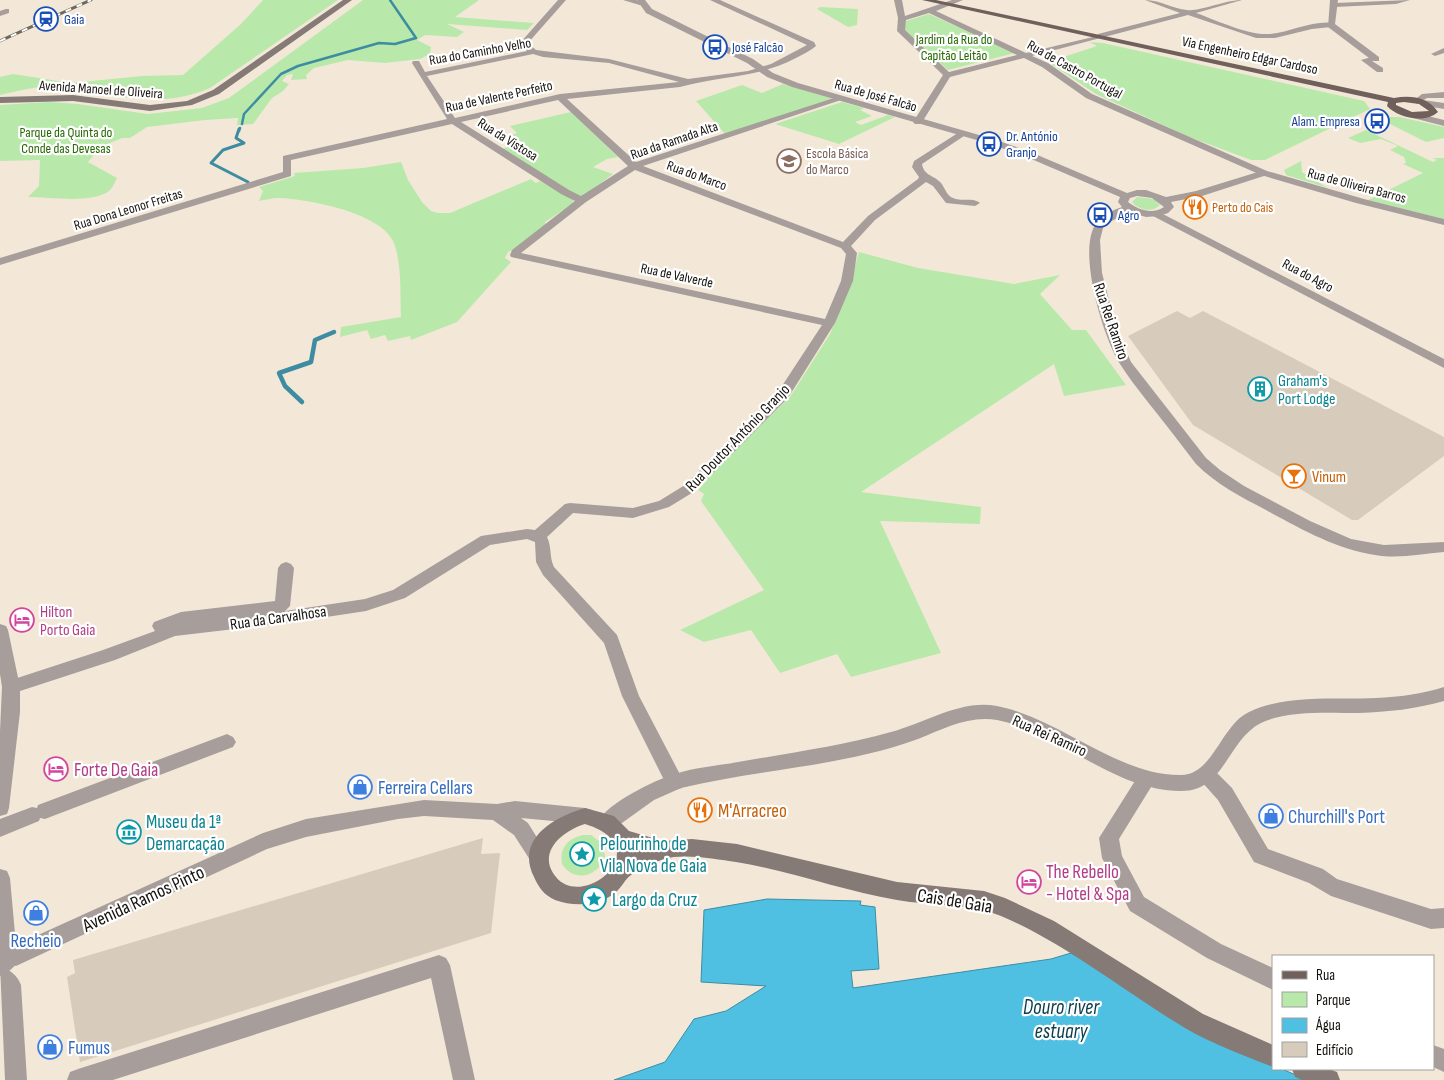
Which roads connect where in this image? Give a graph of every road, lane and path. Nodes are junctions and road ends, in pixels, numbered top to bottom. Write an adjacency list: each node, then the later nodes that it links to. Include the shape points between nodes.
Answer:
1 (348, 0): 31 (main road, Avenida Manoel de Oliveira, via 216,92 189,103 150,108 73,98)
2 (562, 0): 20 (street, via 524,43)
3 (627, 0): 11 (street, Rua de José Falcão)
4 (714, 0): 24 (street, Rua de Valente Perfeito, via 812,46)
5 (898, 0): 16 (street)
6 (926, 0): 13 (main road, Via Engenheiro Edgar Cardoso)
7 (959, 0): 13 (street)
8 (1151, 0): 15 (street)
9 (1238, 0): 15 (street)
10 (1406, 0): 12 (street)
11 (642, 2): 24 (street, Rua de José Falcão, via 649,11 750,61)
12 (1334, 2): 17 (street)
13 (946, 4): 14 (street); 18 (main road, Via Engenheiro Edgar Cardoso)
14 (928, 10): 16 (street); 22 (street, Rua de Castro Portugal)
15 (1188, 13): 17 (street, via 1266,37); 18 (street)
16 (902, 18): 27 (street, via 901,31)
17 (1331, 25): 25 (street, via 1376,58 1364,60)
18 (1098, 37): 22 (street); 33 (main road, Via Engenheiro Edgar Cardoso)
19 (1444, 50): 21 (street)
20 (533, 52): 26 (street, Rua do Caminho Velho); 28 (street, Rua do Caminho Velho, via 609,62)
21 (1435, 54)
22 (1025, 55): 27 (street); 42 (street, Rua de Castro Portugal, via 1089,96)
23 (416, 62): 26 (street, Rua da Vistosa)
24 (761, 70): 28 (street, Rua de Valente Perfeito); 32 (street, Rua de José Falcão)
25 (1380, 70)
26 (422, 75): 37 (street, Rua da Vistosa)
27 (948, 75): 38 (street)
28 (689, 81): 30 (street, Rua de Valente Perfeito)
29 (1444, 95): 34 (street, via 1425,96)
30 (560, 97): 37 (street, Rua de Valente Perfeito); 41 (street, Rua do Marco)
31 (0, 100)
32 (840, 100): 38 (street, Rua de José Falcão); 41 (street, Rua da Ramada Alta)
33 (1394, 101): 34 (main road, Via Engenheiro Edgar Cardoso); 36 (main road, Via Engenheiro Edgar Cardoso, via 1391,106)
34 (1420, 102): 35 (street); 36 (main road, via 1434,110 1424,116)
35 (1444, 106)
36 (1412, 115): 39 (street)
37 (452, 120): 44 (street, Rua de Valente Perfeito, via 286,158 288,174); 45 (street, Rua da Vistosa)
38 (918, 122): 40 (street, Rua de José Falcão)
39 (1444, 123)
40 (961, 134): 43 (street, via 917,163); 47 (street, Rua de José Falcão, via 1025,153)
41 (634, 166): 45 (street, Rua da Ramada Alta); 51 (street, Rua do Marco)
42 (1264, 173): 46 (street, Rua Rei Ramiro, via 1206,192); 50 (street, Rua de Oliveira Barros)
43 (924, 177): 48 (street, via 936,182 947,199); 51 (street, via 859,227)
44 (264, 182): 53 (street, Rua Dona Leonor Freitas)
45 (582, 200): 52 (street, Rua da Ramada Alta, via 516,252)
46 (1164, 200): 47 (street, Rua Rei Ramiro, via 1145,193); 49 (street, via 1169,207)
47 (1128, 202): 49 (street, via 1142,213); 57 (street, Rua Rei Ramiro, via 1103,220 1094,239 1094,267 1110,324 1128,366 1211,472 1314,530 1347,543 1378,550)
48 (975, 203)
49 (1157, 214): 55 (street, Rua do Agro)
50 (1444, 222)
51 (845, 246): 54 (street, Rua Doutor António Granjo, via 852,253 847,282)
52 (519, 257): 54 (street, Rua de Valverde)
53 (0, 262)
54 (829, 323): 56 (street, Rua Doutor António Granjo, via 783,394 690,488 664,504 633,513 570,508)
55 (1444, 364)
56 (538, 536): 60 (street, Rua da Carvalhosa, via 527,534 486,540 398,594 366,605 174,630); 66 (street, via 544,546 543,561 548,571 611,640 630,696)
57 (1444, 547)
58 (286, 568): 60 (street, via 282,606 181,618 114,644)
59 (0, 630): 61 (street)
60 (109, 655): 61 (street, Rua da Carvalhosa)
61 (11, 688): 67 (street, via 12,712)
62 (1444, 694): 64 (street, via 1415,702 1296,708 1264,714 1249,720 1239,730)
63 (227, 742): 71 (street)
64 (1207, 775): 65 (street, Rua Rei Ramiro, via 1184,783); 77 (street, via 1225,794 1261,856 1316,876 1331,887 1431,919)
65 (1147, 779): 66 (street, Rua Rei Ramiro, via 1022,720 992,712 962,715 886,741); 80 (street, via 1109,838 1112,858 1138,904 1214,951)
66 (675, 782): 70 (street, Rua Rei Ramiro, via 636,801)
67 (0, 808)
68 (496, 812): 69 (street, Avenida Ramos Pinto, via 515,809); 74 (street, Avenida Ramos Pinto, via 521,829); 78 (street, Avenida Ramos Pinto, via 449,808 406,810 284,834)
69 (585, 816): 70 (main road); 74 (main road, via 554,828 544,841)
70 (608, 822): 72 (main road)
71 (0, 828)
72 (624, 838): 73 (main road, Cais de Gaia); 75 (main road, via 627,854)
73 (663, 850): 75 (main road, Cais de Gaia); 81 (main road, Cais de Gaia, via 692,848 736,854 896,891 984,901 1005,908 1047,928 1195,1022)
74 (539, 857): 75 (main road, via 541,872 549,885 564,894 580,896 598,892 613,883)
75 (623, 869)
76 (0, 878): 78 (street)
77 (1444, 918)
78 (5, 961)
79 (0, 976): 83 (street, via 10,985)
80 (1272, 979)
81 (1272, 1056)
82 (1305, 1070): 86 (main road)
83 (11, 1079)
84 (78, 1080): 85 (street, via 439,965)
85 (464, 1080)
86 (1329, 1080)

